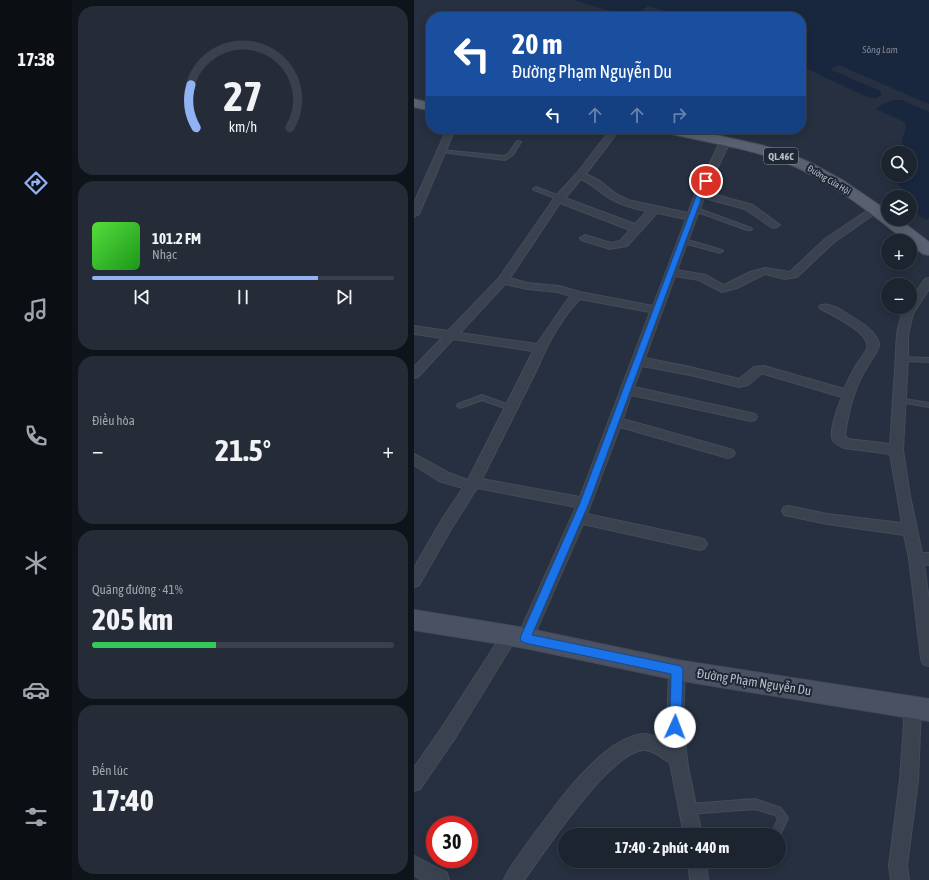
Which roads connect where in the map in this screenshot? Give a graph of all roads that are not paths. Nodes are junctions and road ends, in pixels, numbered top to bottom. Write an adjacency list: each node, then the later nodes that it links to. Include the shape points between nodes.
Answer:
1 (414, 103): 2 (main road)
2 (426, 106)
3 (449, 134): 8 (street)
4 (612, 134): 9 (street)
5 (690, 134): 7 (main road, Đường Cửa Hội / QL.46C)
6 (519, 142): 8 (lane, via 505,158)
7 (725, 142): 11 (street); 14 (main road, Đường Cửa Hội / QL.46C, via 776,154 806,166)
8 (441, 151): 16 (street)
9 (580, 175): 12 (street); 13 (street, via 598,183 625,202)
10 (536, 189): 12 (lane)
11 (700, 194): 15 (street); 17 (street, via 749,207)
12 (559, 198): 18 (street); 25 (street)
13 (654, 210): 15 (street); 18 (street)
14 (878, 212): 22 (main road, Đường Cửa Hội / QL.46C); 24 (street, via 829,241 793,275 762,272 730,288 722,289 702,278)
15 (693, 213): 19 (lane); 21 (street)
16 (414, 214)
17 (775, 225)
18 (638, 229): 20 (street, via 623,244 617,246)
19 (749, 229)
20 (586, 238)
21 (682, 241): 23 (lane); 24 (street)
22 (929, 250)
23 (720, 251)
24 (671, 272): 29 (street)
25 (503, 280): 27 (street); 31 (street)
26 (929, 281): 33 (street, via 908,314 902,335)
27 (578, 295): 29 (street); 32 (street)
28 (826, 307): 38 (street, via 859,327 872,342 873,347)
29 (657, 310): 35 (street)
30 (414, 330): 31 (street)
31 (450, 336): 32 (street); 36 (street)
32 (540, 348): 42 (street)
33 (902, 359): 34 (lane); 39 (street)
34 (929, 360)
35 (637, 361): 37 (street); 38 (street, via 739,383 758,370 764,370)
36 (414, 374)
37 (627, 390): 43 (street); 44 (street)
38 (849, 395): 45 (street, via 838,438 844,443)
39 (899, 400): 40 (lane); 45 (street)
40 (929, 405)
41 (460, 406): 42 (lane, via 482,397)
42 (510, 408): 48 (street)
43 (751, 417)
44 (615, 421): 46 (street); 49 (street)
45 (896, 450): 52 (street)
46 (728, 453)
47 (414, 459): 48 (street, via 444,477)
48 (472, 484): 49 (street); 55 (street)
49 (585, 503): 51 (street)
50 (789, 511): 52 (street, via 827,519)
51 (578, 518): 53 (street); 57 (street)
52 (910, 530): 54 (street)
53 (700, 544)
54 (923, 559): 58 (street)
55 (414, 581)
56 (414, 620): 57 (main road, Đường Phạm Nguyễn Du)
57 (517, 637): 59 (main road, Đường Phạm Nguyễn Du); 62 (street)
58 (929, 659)
59 (677, 670): 60 (main road, Đường Phạm Nguyễn Du); 61 (street, via 675,727)
60 (921, 708): 71 (street, via 898,866)
61 (679, 759): 63 (street); 69 (street, via 655,745 643,742 622,748 588,780)
62 (414, 783)
63 (688, 809): 64 (street); 65 (lane, via 755,804 778,811 782,818)
64 (692, 828)
65 (779, 828)
66 (414, 865): 68 (street)
67 (698, 868): 70 (street)
68 (440, 880)
69 (513, 880)
70 (699, 880)
71 (900, 880)

